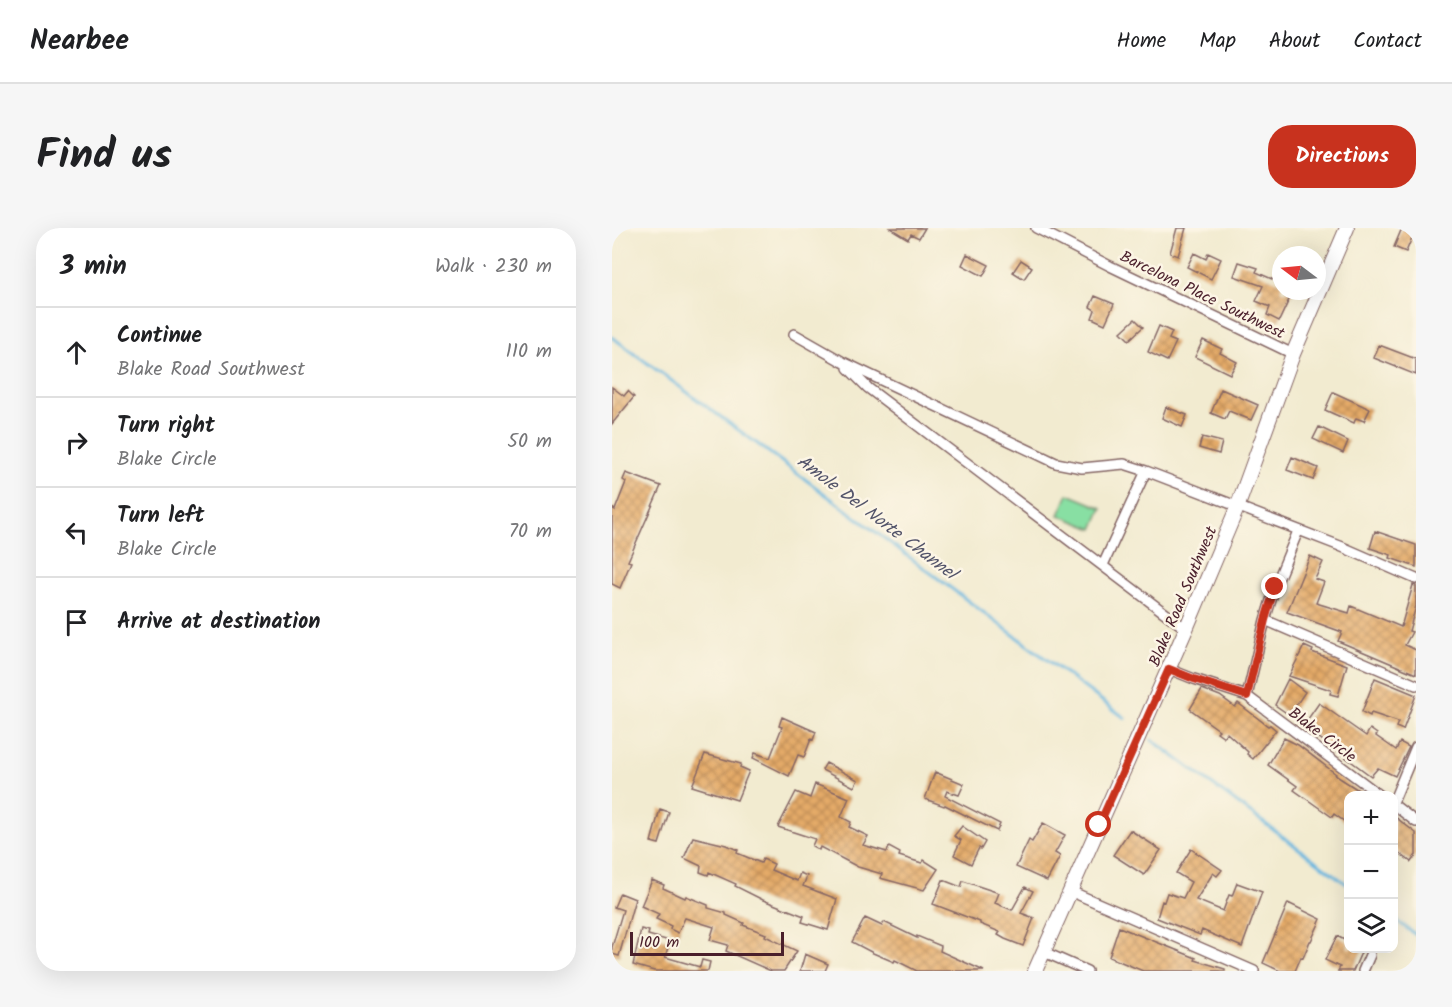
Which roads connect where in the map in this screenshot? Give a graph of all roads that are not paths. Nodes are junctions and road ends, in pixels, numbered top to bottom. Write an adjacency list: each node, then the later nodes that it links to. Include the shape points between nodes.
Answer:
1 (1036, 228): 4 (street, Barcelona Place Southwest)
2 (1347, 228): 4 (main road, Blake Road Southwest)
3 (794, 334): 5 (street)
4 (1293, 354): 7 (main road, Blake Road Southwest)
5 (843, 362): 6 (street, via 1056,463 1082,468 1124,464); 9 (street, via 868,388)
6 (1146, 471): 7 (street); 9 (street)
7 (1237, 507): 8 (street); 12 (main road, Blake Road Southwest)
8 (1298, 531): 10 (street); 11 (street)
9 (1103, 565): 12 (street)
10 (1416, 579)
11 (1265, 620): 14 (street); 15 (street)
12 (1186, 629): 13 (main road, Blake Road Southwest)
13 (1169, 669): 15 (street, Blake Circle); 21 (main road, Blake Road Southwest)
14 (1416, 685)
15 (1247, 696): 17 (street, Blake Circle)
16 (1416, 747): 18 (street)
17 (1376, 791)
18 (1398, 791)
19 (1398, 808): 20 (street)
20 (1416, 822)
21 (1070, 891): 22 (main road, Blake Road Southwest); 26 (street)
22 (1044, 952): 24 (main road, Blake Road Southwest); 25 (street)
23 (1370, 955): 27 (street)
24 (1035, 971)
25 (1087, 971)
26 (1254, 971)
27 (1363, 971)

